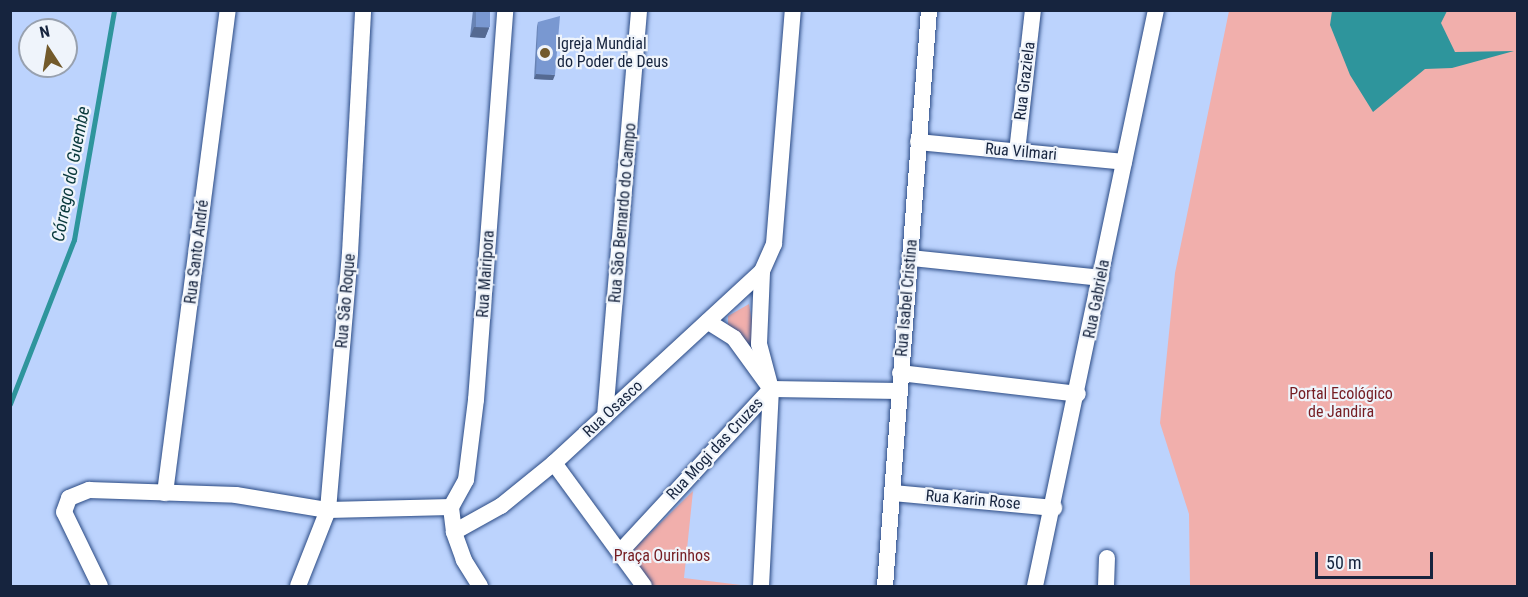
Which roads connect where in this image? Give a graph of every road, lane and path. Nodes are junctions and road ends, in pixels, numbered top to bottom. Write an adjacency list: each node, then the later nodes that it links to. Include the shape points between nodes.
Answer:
1 (228, 10): 22 (street, Rua Santo André)
2 (363, 10): 26 (street, Rua São Roque, via 350,253)
3 (505, 10): 24 (street, Rua Mairipora, via 476,400 466,480)
4 (639, 10): 20 (street, Rua São Bernardo do Campo)
5 (792, 10): 13 (street, Rua Osasco, via 774,244)
6 (929, 10): 9 (street, Rua Isabel Cristina)
7 (1033, 10): 10 (street, Rua Graziela)
8 (1156, 10): 11 (street, Rua Gabriela)
9 (918, 142): 10 (street, Rua Vilmari); 12 (street, Rua Isabel Cristina)
10 (1017, 152): 11 (street, Rua Vilmari)
11 (1124, 162): 14 (street, Rua Gabriela)
12 (911, 258): 14 (street); 16 (street, Rua Isabel Cristina)
13 (762, 271): 15 (street, Rua Osasco); 17 (street, Rua Osasco, via 759,344)
14 (1101, 278): 19 (street, Rua Gabriela)
15 (708, 322): 17 (street, Rua Mogi das Cruzes, via 734,338); 20 (street, Rua Osasco)
16 (900, 373): 18 (street, Rua Isabel Cristina); 19 (street)
17 (771, 389): 18 (street); 28 (street, Rua Mogi das Cruzes); 34 (street, Rua Osasco)
18 (899, 391): 23 (street, Rua Isabel Cristina)
19 (1078, 394): 25 (street, Rua Gabriela)
20 (605, 416): 21 (street, Rua Osasco)
21 (554, 463): 27 (street, Rua Osasco, via 501,506); 28 (street)
22 (165, 493): 26 (street, via 236,495); 31 (street, via 88,490 69,498 64,512 67,522)
23 (893, 493): 25 (street, Rua Karin Rose); 35 (street, Rua Isabel Cristina)
24 (451, 507): 26 (street); 27 (street)
25 (1054, 508): 36 (street, Rua Gabriela)
26 (328, 510): 30 (street, Rua São Roque)
27 (454, 532): 32 (street, via 464,560)
28 (620, 552): 33 (street)
29 (1107, 558): 37 (street)
30 (303, 583)
31 (100, 586)
32 (480, 586)
33 (644, 586)
34 (760, 586)
35 (885, 586)
36 (1035, 586)
37 (1106, 586)

